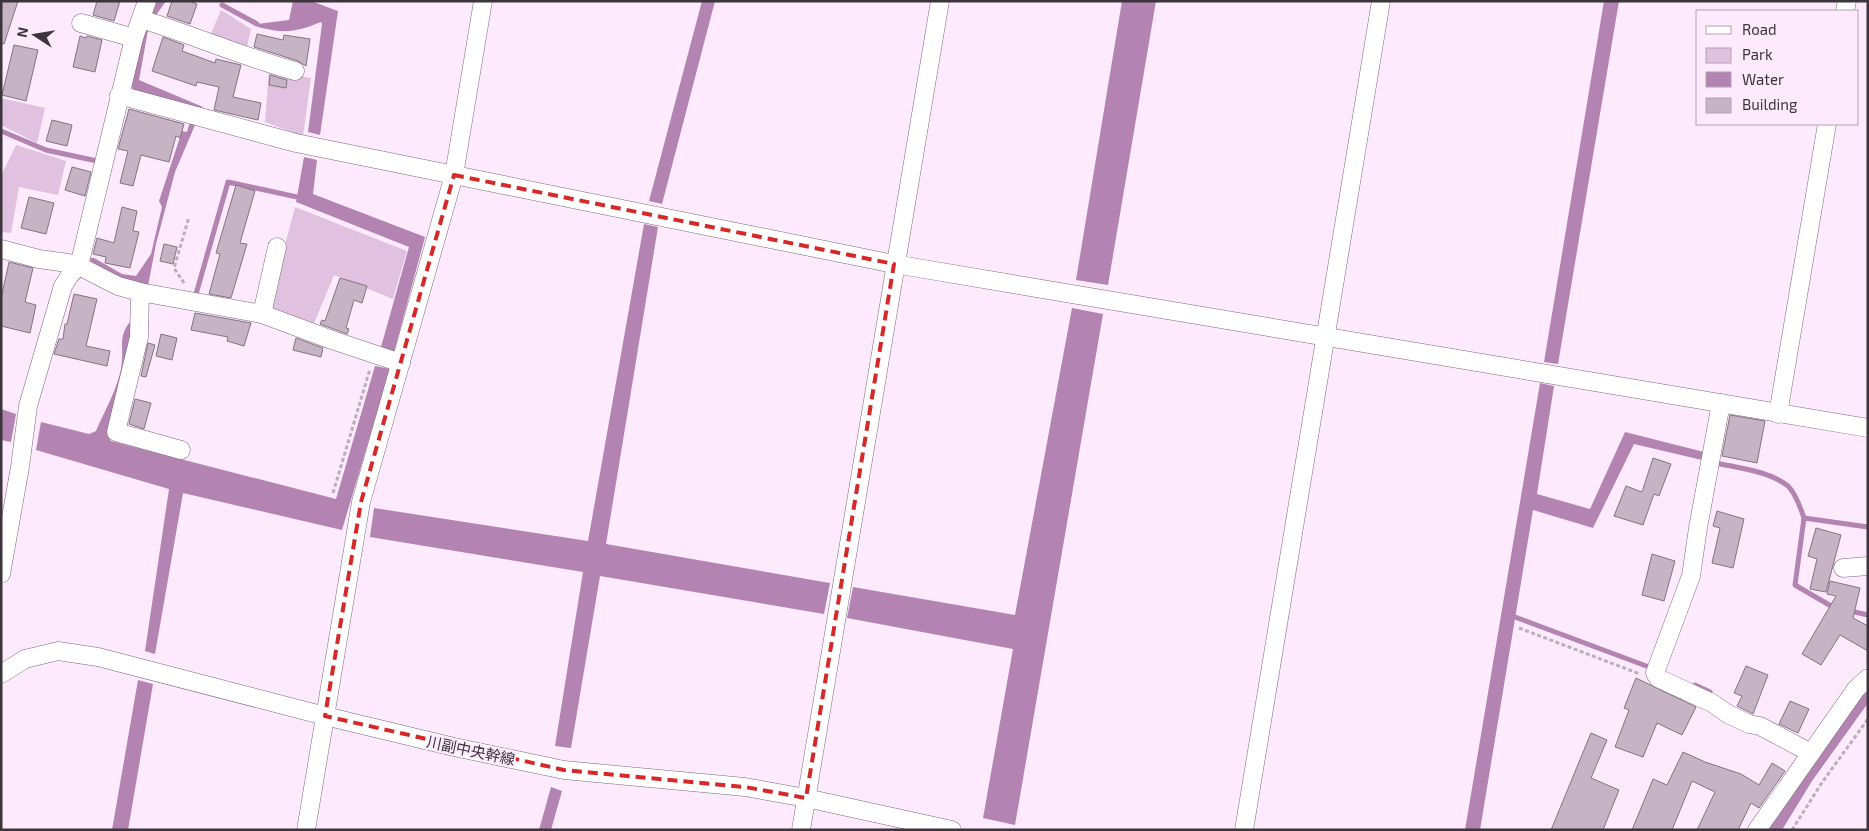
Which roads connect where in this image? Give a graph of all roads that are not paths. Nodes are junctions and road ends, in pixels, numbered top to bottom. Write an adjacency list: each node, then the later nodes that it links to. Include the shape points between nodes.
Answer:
1 (147, 1): 5 (street)
2 (483, 1): 11 (street)
3 (940, 1): 14 (street)
4 (1381, 1): 18 (street)
5 (148, 21): 7 (street); 8 (street, via 261,62)
6 (81, 23): 7 (street)
7 (134, 38): 9 (street)
8 (296, 71)
9 (120, 95): 11 (street, via 296,143); 15 (street)
10 (1827, 125): 21 (street)
11 (454, 175): 14 (street); 19 (street)
12 (277, 247): 17 (street)
13 (1, 249): 15 (street)
14 (894, 264): 18 (street); 31 (street)
15 (79, 266): 16 (street, via 118,286); 26 (street, via 63,286 28,406)
16 (140, 292): 17 (street); 23 (street, via 139,337 116,432)
17 (262, 314): 19 (street)
18 (1325, 337): 20 (street); 35 (street)
19 (401, 363): 29 (street, via 361,502)
20 (1721, 403): 21 (street); 30 (street, via 1691,576 1655,673 1658,678 1728,714 1760,726)
21 (1778, 414): 22 (street)
22 (1868, 428)
23 (181, 450)
24 (1868, 566): 25 (street)
25 (1843, 568)
26 (1, 574)
27 (1, 674): 29 (street, 川副中央幹線, via 25,658 58,651 98,657)
28 (1868, 678): 30 (street, via 1856,689)
29 (325, 716): 31 (street, 川副中央幹線, via 564,770 745,788); 32 (street)
30 (1811, 753): 36 (street)
31 (806, 798): 33 (street); 34 (street, 川副中央幹線)
32 (306, 830)
33 (801, 830)
34 (952, 830)
35 (1244, 830)
36 (1757, 830)

